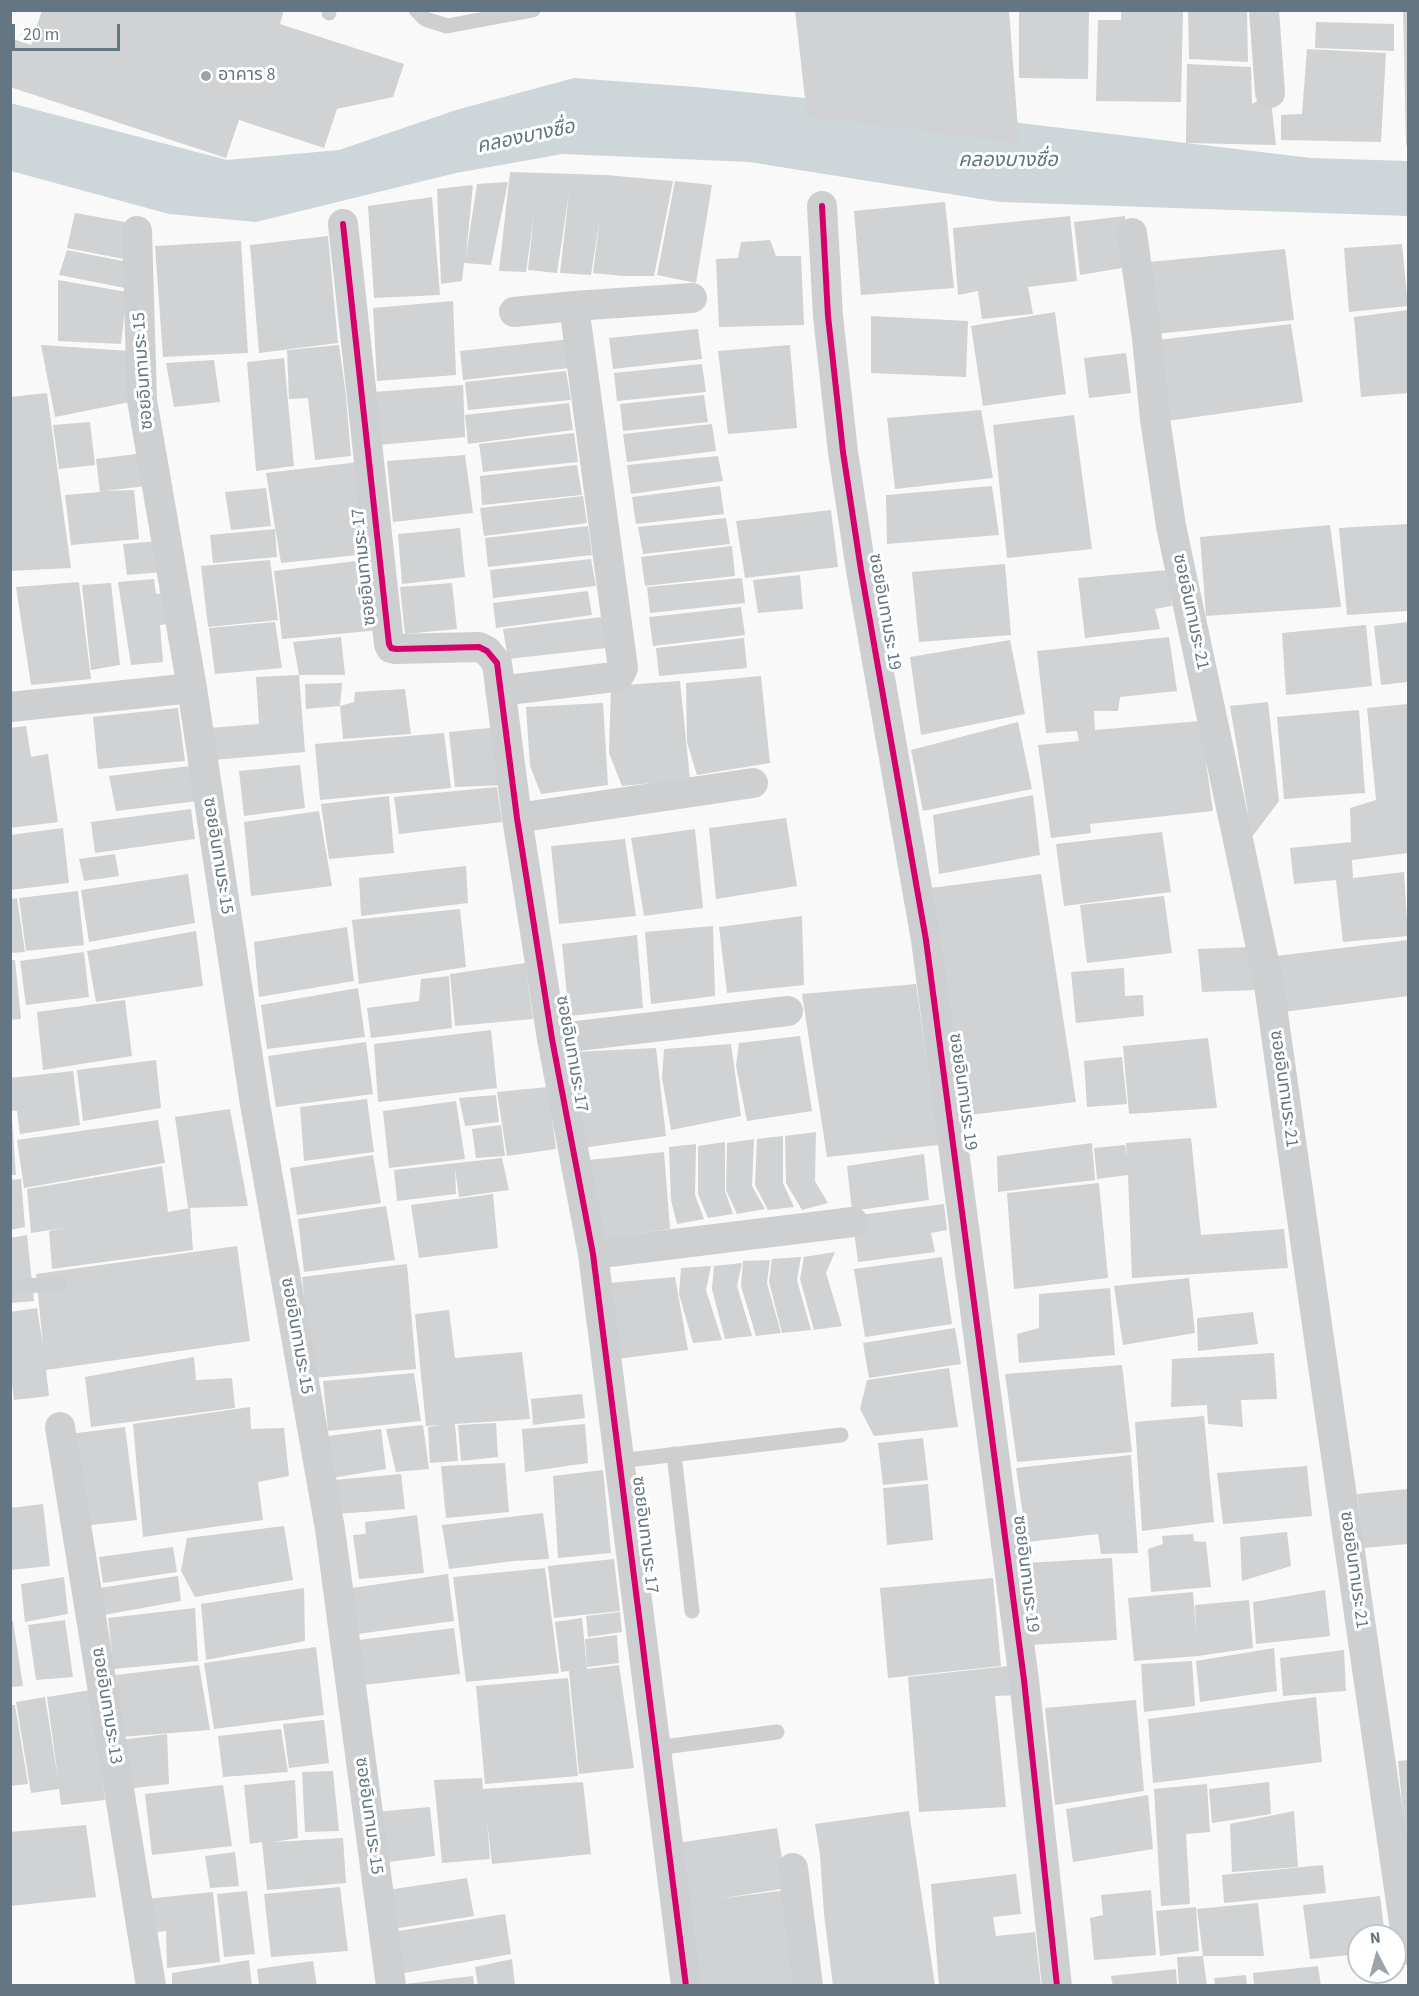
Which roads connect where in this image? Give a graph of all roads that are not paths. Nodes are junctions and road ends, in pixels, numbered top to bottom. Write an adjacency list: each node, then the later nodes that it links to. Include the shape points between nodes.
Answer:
1 (416, 10): 2 (lane, via 425,19 447,26)
2 (533, 10)
3 (1264, 10): 4 (street)
4 (1270, 93)
5 (822, 206): 36 (street, ซอยอินทามระ 19, via 828,316 843,452 926,940 1024,1680)
6 (343, 224): 13 (street, ซอยอินทามระ 17, via 389,644 396,649 479,647 497,663)
7 (137, 231): 12 (street, ซอยอินทามระ 15, via 142,400)
8 (1132, 233): 31 (street, ซอยอินทามระ 21, via 1171,526 1269,985)
9 (692, 298): 10 (street)
10 (574, 306): 11 (street); 13 (street, via 623,668 614,677)
11 (514, 312)
12 (192, 688): 14 (street); 33 (street, ซอยอินทามระ 15, via 255,1104 330,1529)
13 (500, 691): 16 (street, ซอยอินทามระ 17)
14 (10, 707)
15 (753, 783): 16 (street)
16 (517, 818): 18 (street, ซอยอินทามระ 17)
17 (788, 1011): 18 (street)
18 (552, 1039): 20 (street, ซอยอินทามระ 17)
19 (853, 1222): 20 (street)
20 (593, 1254): 26 (street, ซอยอินทามระ 17)
21 (59, 1283): 22 (lane)
22 (10, 1288)
23 (60, 1426): 32 (street, ซอยอินทามระ 13)
24 (841, 1435): 25 (lane)
25 (674, 1454): 26 (lane); 27 (lane)
26 (619, 1461): 29 (street, ซอยอินทามระ 17)
27 (692, 1611)
28 (777, 1732): 29 (lane)
29 (656, 1748): 34 (street, ซอยอินทามระ 17)
30 (794, 1868): 35 (street)
31 (1408, 1950)
32 (151, 1986)
33 (390, 1986)
34 (686, 1986)
35 (808, 1986)
36 (1057, 1986)

